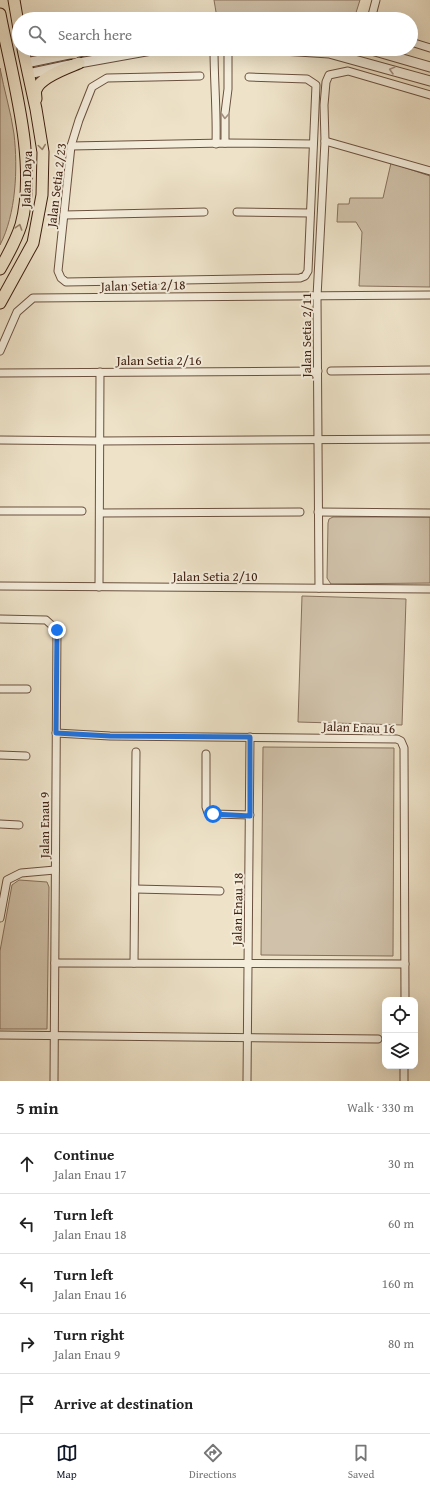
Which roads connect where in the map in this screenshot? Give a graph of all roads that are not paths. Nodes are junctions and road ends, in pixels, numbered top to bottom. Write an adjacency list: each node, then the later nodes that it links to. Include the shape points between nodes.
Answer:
1 (14, 0): 3 (main road)
2 (376, 0): 4 (street)
3 (16, 12)
4 (373, 12)
5 (0, 14): 6 (main road, Jalan Daya)
6 (5, 41): 19 (main road, via 13,60); 26 (main road, Jalan Daya)
7 (418, 44): 8 (street)
8 (430, 48)
9 (23, 56): 19 (main road, Jalan Daya)
10 (65, 56): 17 (main road)
11 (80, 56): 17 (street)
12 (94, 56): 17 (street)
13 (214, 56): 21 (street)
14 (228, 56): 23 (street)
15 (340, 56): 24 (street, one-way to 15)
16 (392, 56): 18 (street)
17 (76, 58): 19 (street); 27 (main road, via 41,82 36,90)
18 (430, 67)
19 (24, 68): 26 (main road, via 18,78); 27 (main road, Jalan Daya)
20 (200, 76): 32 (street, Jalan Setia 2/23, via 107,78 92,87)
21 (214, 77): 23 (street); 29 (street)
22 (249, 77): 31 (street, via 307,79 316,85)
23 (229, 78): 30 (street, one-way to 30)
24 (430, 80)
25 (430, 95): 28 (street, Jalan Setia 2/11, via 348,71 330,75 326,82 324,105)
26 (19, 109): 38 (main road, Jalan Daya, one-way to 26, via 21,225 25,199 25,155)
27 (36, 109): 39 (main road, Jalan Daya, one-way to 39, via 43,152 42,195 33,243)
28 (325, 141): 33 (street); 42 (street, Jalan Setia 2/11)
29 (216, 144): 30 (street); 32 (street)
30 (225, 144): 31 (street)
31 (313, 144): 36 (street)
32 (70, 146): 37 (street, Jalan Setia 2/23)
33 (430, 171)
34 (204, 212): 37 (street)
35 (237, 212): 36 (street)
36 (310, 213): 37 (street, Jalan Setia 2/23, via 308,271 300,278 66,282 58,271)
37 (64, 215)
38 (1, 266)
39 (19, 269): 40 (main road); 43 (main road, Jalan Daya)
40 (0, 291)
41 (430, 295): 42 (street, Jalan Setia 2/18)
42 (317, 297): 44 (street, Jalan Setia 2/18, via 33,298 17,312); 46 (street, Jalan Setia 2/11)
43 (0, 303)
44 (0, 351)
45 (430, 370): 47 (street)
46 (318, 371): 48 (street, Jalan Setia 2/16); 50 (street, Jalan Setia 2/11)
47 (331, 371)
48 (100, 372): 49 (street, Jalan Setia 2/16); 53 (street)
49 (0, 373)
50 (318, 439): 51 (street); 53 (street); 57 (street, Jalan Setia 2/11)
51 (430, 439)
52 (0, 440): 53 (street)
53 (100, 441): 58 (street)
54 (0, 511): 55 (street)
55 (82, 511)
56 (300, 512): 58 (street)
57 (318, 512): 59 (street); 62 (street, Jalan Setia 2/11)
58 (100, 513): 61 (street)
59 (430, 513)
60 (0, 586): 61 (street, Jalan Setia 2/10)
61 (99, 587): 62 (street, Jalan Setia 2/10)
62 (319, 588): 63 (street, Jalan Setia 2/10)
63 (430, 589)
64 (0, 619): 67 (street, Jalan Enau 9, via 46,620 57,630)
65 (0, 689): 66 (street)
66 (27, 689)
67 (56, 733): 68 (street, Jalan Enau 16); 76 (street, Jalan Enau 9)
68 (250, 737): 73 (street, Jalan Enau 18); 83 (street, Jalan Enau 16, via 397,738 401,741 404,748)
69 (136, 752): 77 (street)
70 (206, 754): 73 (street, via 208,812)
71 (0, 755): 72 (street)
72 (26, 756)
73 (250, 816): 82 (street, Jalan Enau 18)
74 (0, 824): 75 (street)
75 (19, 825)
76 (55, 870): 79 (street, via 21,873 7,880); 80 (street, Jalan Enau 9)
77 (135, 889): 78 (street); 81 (street)
78 (220, 891)
79 (0, 918)
80 (55, 963): 81 (street); 86 (street, Jalan Enau 9)
81 (134, 963): 82 (street)
82 (249, 963): 83 (street); 87 (street, Jalan Enau 18)
83 (405, 964): 84 (street, Jalan Enau 16)
84 (405, 997)
85 (0, 1035): 86 (street)
86 (54, 1036): 87 (street); 90 (street, Jalan Enau 9)
87 (247, 1038): 88 (street); 91 (street, Jalan Enau 18)
88 (378, 1039)
89 (404, 1069): 92 (street)
90 (54, 1081)
91 (247, 1081)
92 (404, 1081)

